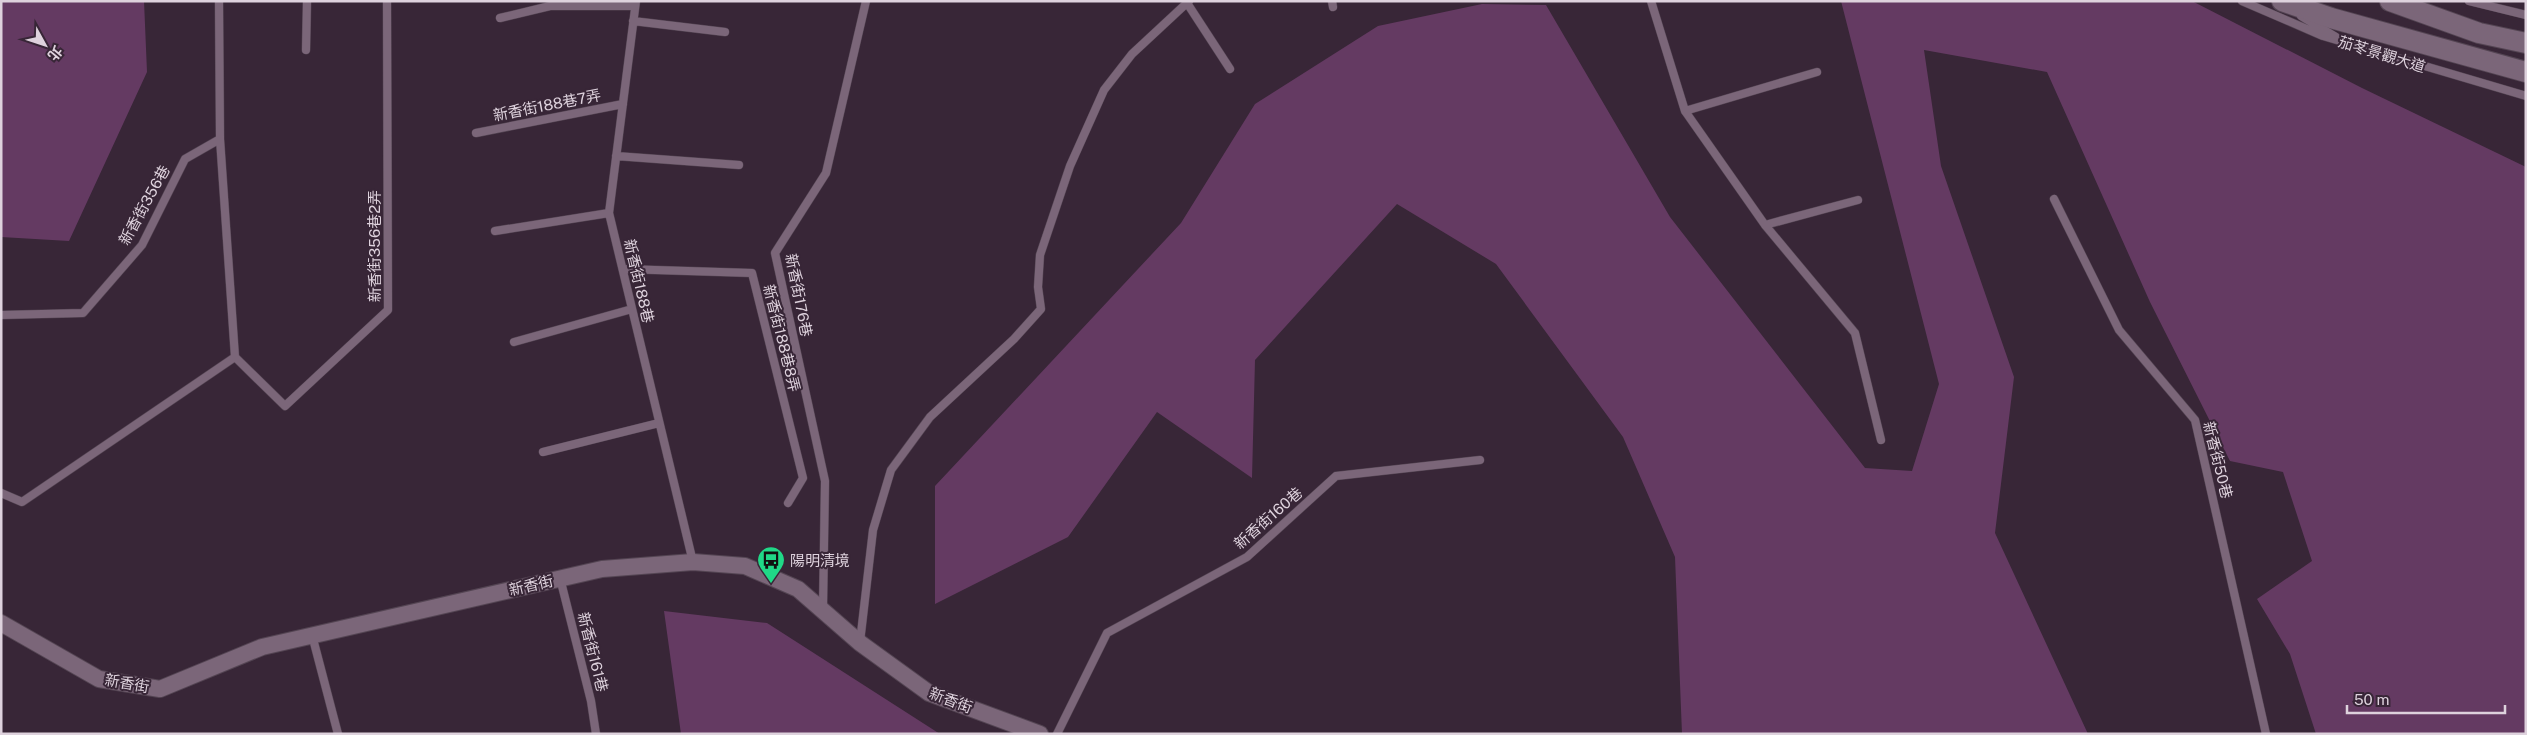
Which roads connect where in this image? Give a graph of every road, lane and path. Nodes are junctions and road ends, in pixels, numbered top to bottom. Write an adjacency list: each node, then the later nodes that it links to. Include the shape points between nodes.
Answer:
1 (219, 1): 27 (lane)
2 (307, 1): 19 (lane)
3 (387, 1): 39 (lane, 新香街356巷2弄, via 388,310 285,406)
4 (866, 1): 48 (lane, 新香街176巷, via 826,173 775,253 825,481)
5 (1651, 1): 25 (lane)
6 (2242, 1): 17 (lane, 茄苳景觀大道)
7 (2276, 1): 17 (lane)
8 (2282, 1): 22 (street, 茄苳景觀大道, via 2331,18)
9 (2390, 1): 18 (street, via 2479,33)
10 (2469, 1): 13 (lane)
11 (1188, 2): 20 (lane); 51 (lane, via 1132,54 1104,90 1070,166 1040,255 1038,287 1041,309 1014,339 930,417 891,470 873,530)
12 (636, 4): 14 (lane, via 550,6); 15 (lane, 新香街188巷)
13 (2526, 15)
14 (500, 18)
15 (633, 21): 16 (lane); 24 (lane, 新香街188巷)
16 (725, 32)
17 (2346, 43): 23 (lane, 茄苳景觀大道)
18 (2526, 43)
19 (306, 50)
20 (1230, 69)
21 (1817, 72): 25 (lane)
22 (2526, 72)
23 (2526, 96)
24 (623, 104): 26 (lane, 新香街188巷7弄); 28 (lane, 新香街188巷)
25 (1686, 111): 33 (lane)
26 (476, 133)
27 (220, 139): 37 (lane, 新香街356巷, via 185,159 142,245 83,313); 39 (lane)
28 (616, 156): 29 (lane); 32 (lane, 新香街188巷)
29 (739, 165)
30 (1858, 200): 33 (lane)
31 (2054, 200): 56 (lane, 新香街50巷, via 2119,330 2195,420)
32 (609, 213): 34 (lane); 35 (lane, 新香街188巷)
33 (1765, 225): 41 (lane, via 1855,333)
34 (495, 231)
35 (622, 269): 36 (lane, 新香街188巷); 45 (lane, 新香街188巷8弄, via 752,273 803,478)
36 (632, 309): 38 (lane); 40 (lane, 新香街188巷)
37 (1, 315)
38 (514, 342)
39 (235, 358): 44 (lane, via 22,502)
40 (659, 423): 42 (lane); 46 (lane, 新香街188巷)
41 (1881, 440)
42 (543, 452)
43 (1480, 460): 55 (lane, 新香街160巷, via 1336,476 1247,557 1108,632)
44 (1, 493)
45 (788, 503)
46 (692, 562): 47 (street, 新香街, via 602,569); 48 (street, 新香街, via 745,566 798,589)
47 (560, 578): 50 (street, 新香街); 53 (lane, 新香街161巷, via 591,701)
48 (822, 611): 51 (street, 新香街)
49 (1, 623): 50 (street, 新香街, via 99,679 160,689 262,647)
50 (312, 636): 52 (lane)
51 (860, 643): 54 (street, 新香街, via 928,693)
52 (338, 734)
53 (596, 734)
54 (1040, 734)
55 (1057, 734)
56 (2266, 734)

